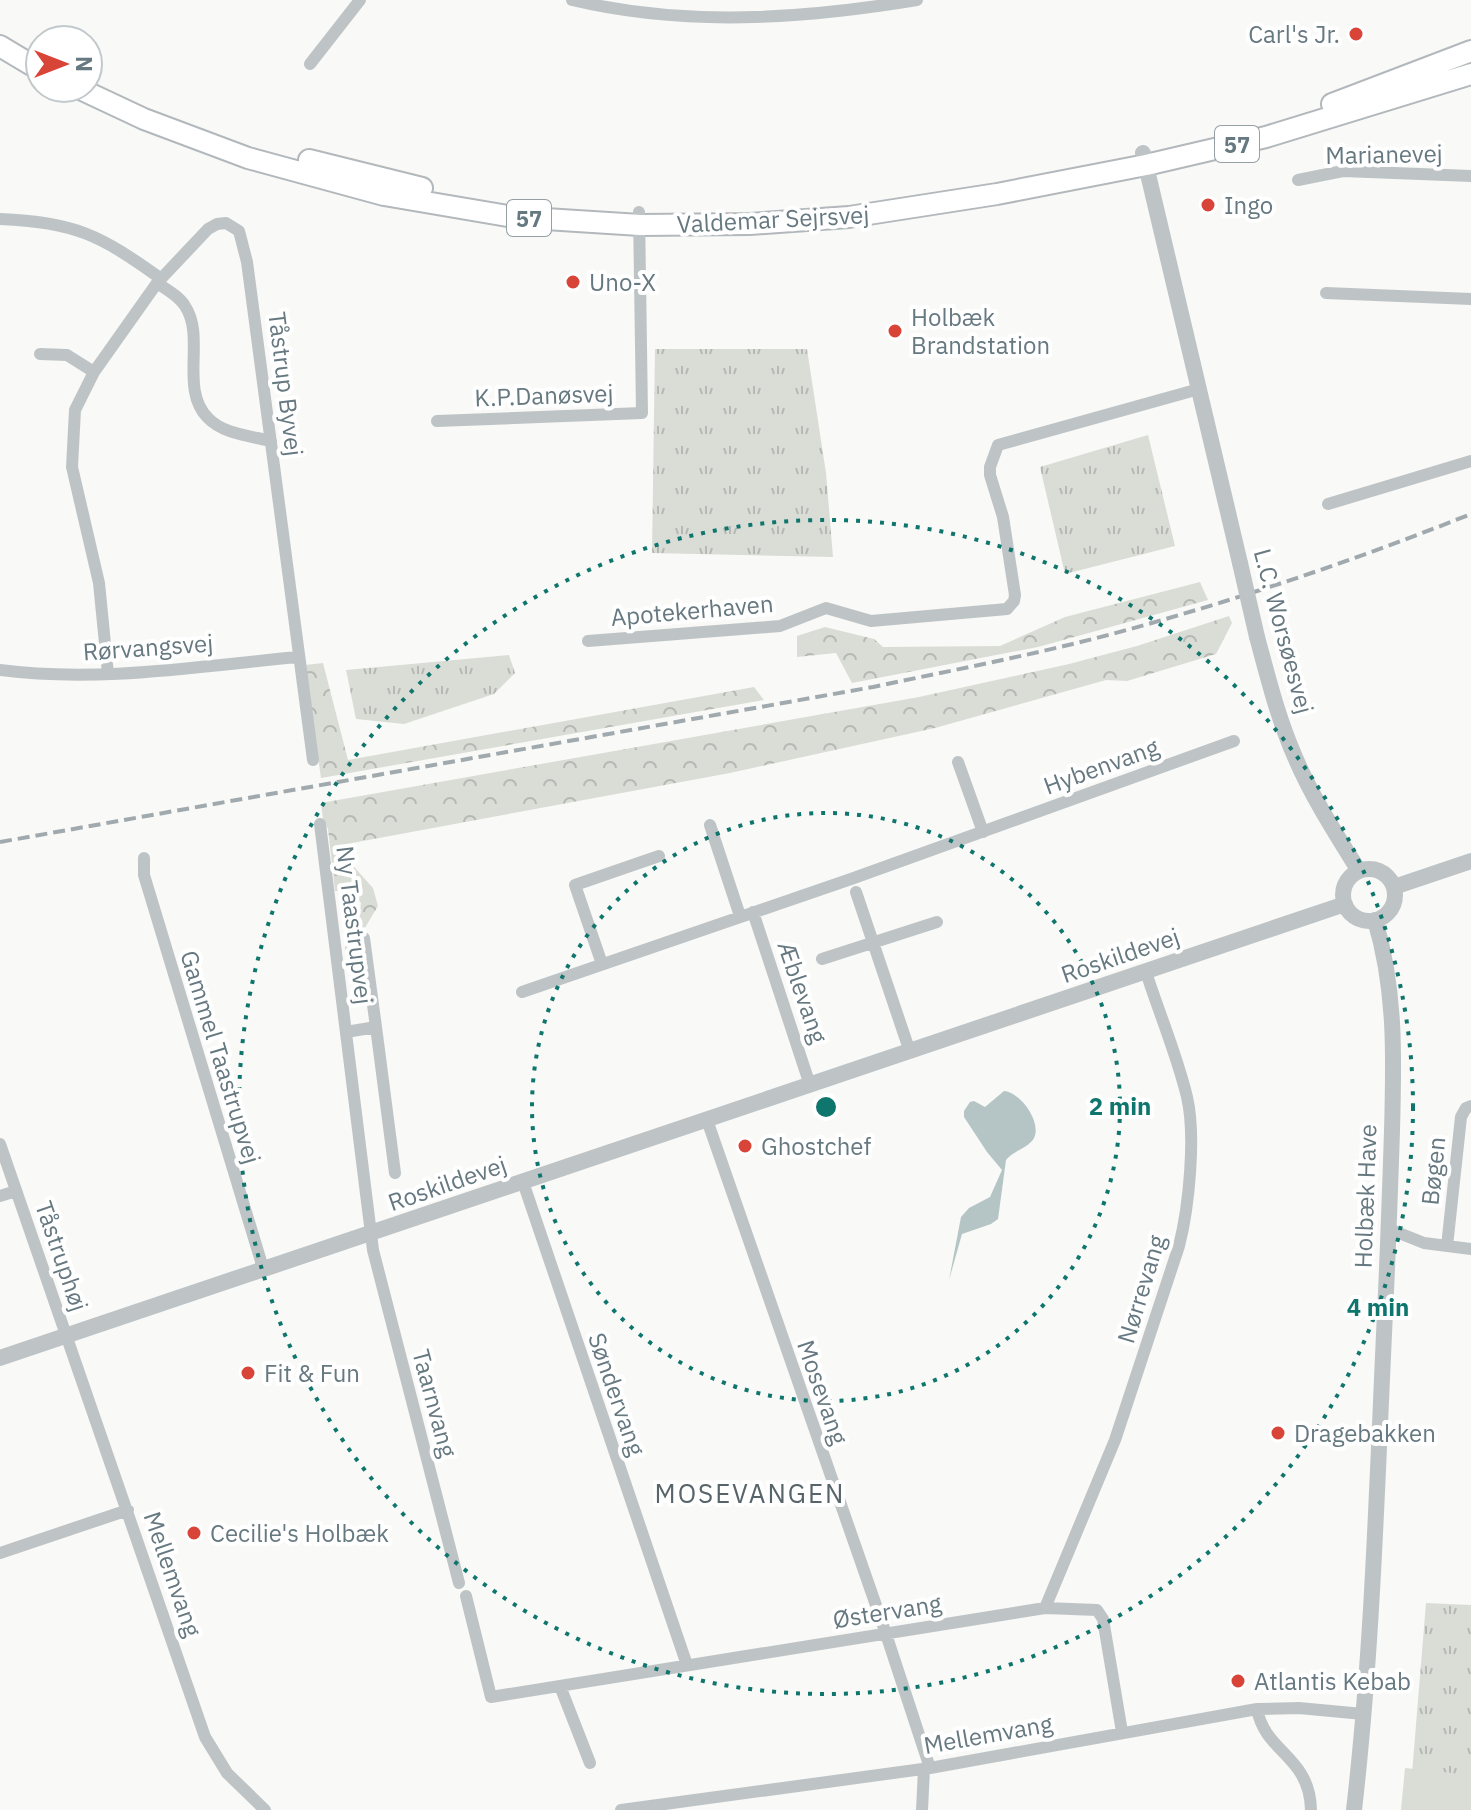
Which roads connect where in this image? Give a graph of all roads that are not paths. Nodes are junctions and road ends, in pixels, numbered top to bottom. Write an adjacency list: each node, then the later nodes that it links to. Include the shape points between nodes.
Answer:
1 (360, 0): 9 (street)
2 (572, 0): 3 (street, via 643,14 717,18 839,12)
3 (917, 0)
4 (0, 35): 6 (main road)
5 (0, 46): 8 (main road)
6 (24, 48)
7 (1471, 51): 13 (main road, Valdemar Sejrsvej / 57, via 1289,118)
8 (24, 60)
9 (310, 64)
10 (1471, 74): 13 (main road, Valdemar Sejrsvej / 57, via 1266,137)
11 (104, 86): 16 (main road, Valdemar Sejrsvej / 57, via 252,145 387,181 516,206)
12 (104, 100): 16 (main road, Valdemar Sejrsvej / 57, via 248,158 384,195 514,217)
13 (1144, 159): 16 (main road, Valdemar Sejrsvej / 57, via 847,207); 23 (street, L.C. Worsøesvej)
14 (1471, 176): 15 (street, Marianevej, via 1343,171)
15 (1298, 180)
16 (640, 218): 24 (street, K.P.Danøsvej, via 642,413)
17 (0, 219): 18 (street, via 43,221 85,232 125,252)
18 (158, 280): 22 (street, Tåstrup Byvej); 25 (street, via 190,314 196,395 205,415 222,428); 25 (street, Tåstrup Byvej, via 213,226 226,223 239,231)
19 (1326, 293): 20 (street)
20 (1471, 299)
21 (40, 354): 22 (street, via 67,355)
22 (94, 372): 31 (street, Tåstrup Byvej, via 75,410 72,467 99,583)
23 (1199, 389): 28 (street, Apotekerhaven, via 998,445 990,471 1015,588 1007,609 871,621 826,608 780,626); 41 (street, L.C. Worsøesvej, bridge, via 1257,637 1294,755)
24 (437, 421)
25 (271, 441): 29 (street, Tåstrup Byvej)
26 (1471, 461): 27 (street)
27 (1328, 504)
28 (588, 641)
29 (298, 657): 31 (street, Rørvangsvej); 33 (street, Tåstrup Byvej)
30 (0, 670): 31 (street, Rørvangsvej)
31 (108, 674)
32 (1234, 741): 37 (street, Hybenvang)
33 (313, 760)
34 (958, 762): 37 (street)
35 (320, 824): 55 (street, Ny Taastrupvej)
36 (710, 825): 45 (street)
37 (983, 832): 42 (street, Hybenvang)
38 (659, 856): 51 (street, via 575,885)
39 (144, 858): 69 (street, Gammel Taastrupvej, via 144,875)
40 (1471, 861): 43 (street)
41 (1359, 871): 43 (street, via 1384,873); 44 (street, via 1347,881)
42 (854, 885): 45 (street, Hybenvang); 49 (street)
43 (1394, 887): 46 (street, via 1392,908)
44 (1345, 904): 46 (street, via 1357,918); 52 (street, Roskildevej)
45 (747, 914): 51 (street, Hybenvang); 57 (street, Æblevang)
46 (1375, 920): 65 (street, Holbæk Have, via 1386,957 1393,1023)
47 (937, 922): 49 (street)
48 (364, 938): 54 (street, Ny Taastrupvej)
49 (874, 943): 50 (street); 56 (street)
50 (822, 959)
51 (602, 964): 53 (street, Hybenvang)
52 (1146, 972): 56 (street, Roskildevej); 76 (street, Nørrevang, via 1187,1098 1190,1162 1184,1225 1115,1440)
53 (522, 992)
54 (376, 1027): 55 (street, Ny Taastrupvej); 61 (street, Ny Taastrupvej)
55 (346, 1032): 66 (street, Ny Taastrupvej)
56 (910, 1052): 57 (street, Roskildevej)
57 (810, 1085): 59 (street, Roskildevej)
58 (1471, 1106): 67 (street, Bøgen, via 1461,1117)
59 (707, 1120): 62 (street, Roskildevej); 77 (street, Mosevang)
60 (0, 1144): 63 (street, Tåstruphøj)
61 (395, 1173)
62 (523, 1182): 66 (street, Roskildevej); 78 (street, Søndervang)
63 (16, 1191): 64 (street, Tåstruphøj); 70 (street, Tåstruphøj)
64 (0, 1196)
65 (1389, 1229): 67 (street, Bøgen); 81 (street, Holbæk Have)
66 (371, 1234): 69 (street, Roskildevej); 74 (street, Taarnvang)
67 (1447, 1246): 68 (street, Bøgen)
68 (1471, 1249)
69 (263, 1268): 70 (street, Roskildevej)
70 (66, 1336): 71 (street, Roskildevej); 72 (street, Mellemvang)
71 (0, 1358)
72 (128, 1510): 73 (street); 85 (street, Mellemvang, via 205,1737 227,1773)
73 (0, 1553)
74 (459, 1583)
75 (466, 1596): 79 (street, Østervang, via 491,1697)
76 (1045, 1608): 77 (street, Østervang); 82 (street, Østervang, via 1101,1612)
77 (886, 1634): 78 (street, Østervang); 84 (street, Mosevang)
78 (687, 1665): 79 (street, Østervang)
79 (560, 1686): 83 (street)
80 (1257, 1709): 81 (street, Mellemvang); 82 (street, Mellemvang); 88 (street, via 1263,1731 1296,1763 1306,1781)
81 (1363, 1714): 89 (street, Holbæk Have)
82 (1122, 1732): 84 (street, Mellemvang)
83 (590, 1763)
84 (927, 1768): 86 (street, Mellemvang); 87 (street)
85 (265, 1810)
86 (621, 1810)
87 (922, 1810)
88 (1311, 1810)
89 (1354, 1810)

